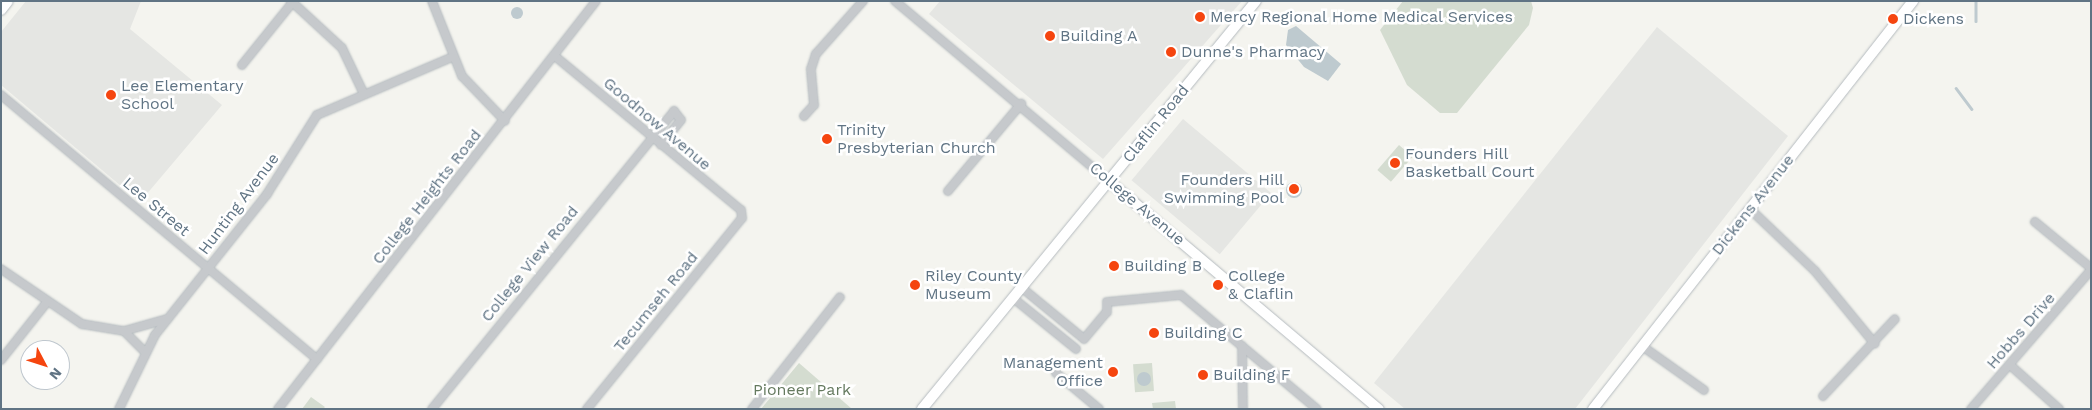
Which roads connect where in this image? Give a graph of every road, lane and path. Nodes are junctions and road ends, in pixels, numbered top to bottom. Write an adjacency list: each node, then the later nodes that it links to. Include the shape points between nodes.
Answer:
1 (8, 1): 9 (street)
2 (432, 1): 10 (street)
3 (596, 1): 11 (street, College Heights Road)
4 (863, 1): 16 (street, via 816,54 811,69 814,105)
5 (895, 1): 15 (street, College Avenue)
6 (1256, 1): 20 (street, Claflin Road)
7 (292, 2): 12 (street); 13 (street, via 342,48)
8 (1911, 2): 22 (street, Dickens Avenue)
9 (1, 10)
10 (452, 57): 13 (street, Hunting Avenue); 17 (street, via 472,91)
11 (556, 57): 17 (street, College Heights Road); 18 (street, Goodnow Avenue)
12 (242, 65)
13 (363, 92): 26 (street, Hunting Avenue, via 328,106 306,126 286,166)
14 (1, 95): 26 (street, Lee Street)
15 (1021, 104): 20 (street, College Avenue); 21 (street)
16 (804, 116)
17 (505, 121): 41 (street, College Heights Road)
18 (650, 136): 19 (street, Goodnow Avenue); 19 (street, College View Road, via 672,111 679,113 680,123); 48 (street, College View Road)
19 (661, 145): 23 (street, Goodnow Avenue)
20 (1110, 182): 28 (street, Claflin Road); 55 (street, College Avenue)
21 (948, 191)
22 (1750, 209): 35 (street, via 1815,271); 37 (street, Dickens Avenue)
23 (741, 210): 49 (street, Tecumseh Road, via 742,218)
24 (2036, 222): 27 (street)
25 (1, 269): 31 (street)
26 (208, 269): 32 (street, Hunting Avenue); 41 (street, Lee Street)
27 (2091, 269): 42 (street, Hobbs Drive)
28 (1022, 288): 30 (street, Claflin Road); 36 (street, via 1084,339 1107,312 1107,302 1181,295)
29 (840, 297): 50 (street)
30 (1014, 298): 38 (street); 51 (street, Claflin Road)
31 (48, 301): 34 (street, via 82,324); 40 (street)
32 (167, 319): 34 (street); 39 (street, Hunting Avenue)
33 (1895, 319): 35 (street)
34 (124, 331): 39 (street)
35 (1875, 344): 45 (street)
36 (1242, 346): 53 (street); 54 (street)
37 (1642, 346): 44 (street); 56 (street, Dickens Avenue)
38 (1076, 349)
39 (145, 352): 46 (street, Hunting Avenue)
40 (1, 360)
41 (317, 360): 47 (street, College Heights Road)
42 (2010, 365): 57 (street, Hobbs Drive); 58 (street)
43 (1056, 373): 52 (street)
44 (1704, 390)
45 (1823, 396)
46 (119, 409)
47 (278, 409)
48 (432, 409)
49 (587, 409)
50 (752, 409)
51 (922, 409)
52 (1100, 409)
53 (1243, 409)
54 (1317, 409)
55 (1379, 409)
56 (1593, 409)
57 (1971, 409)
58 (2059, 409)

